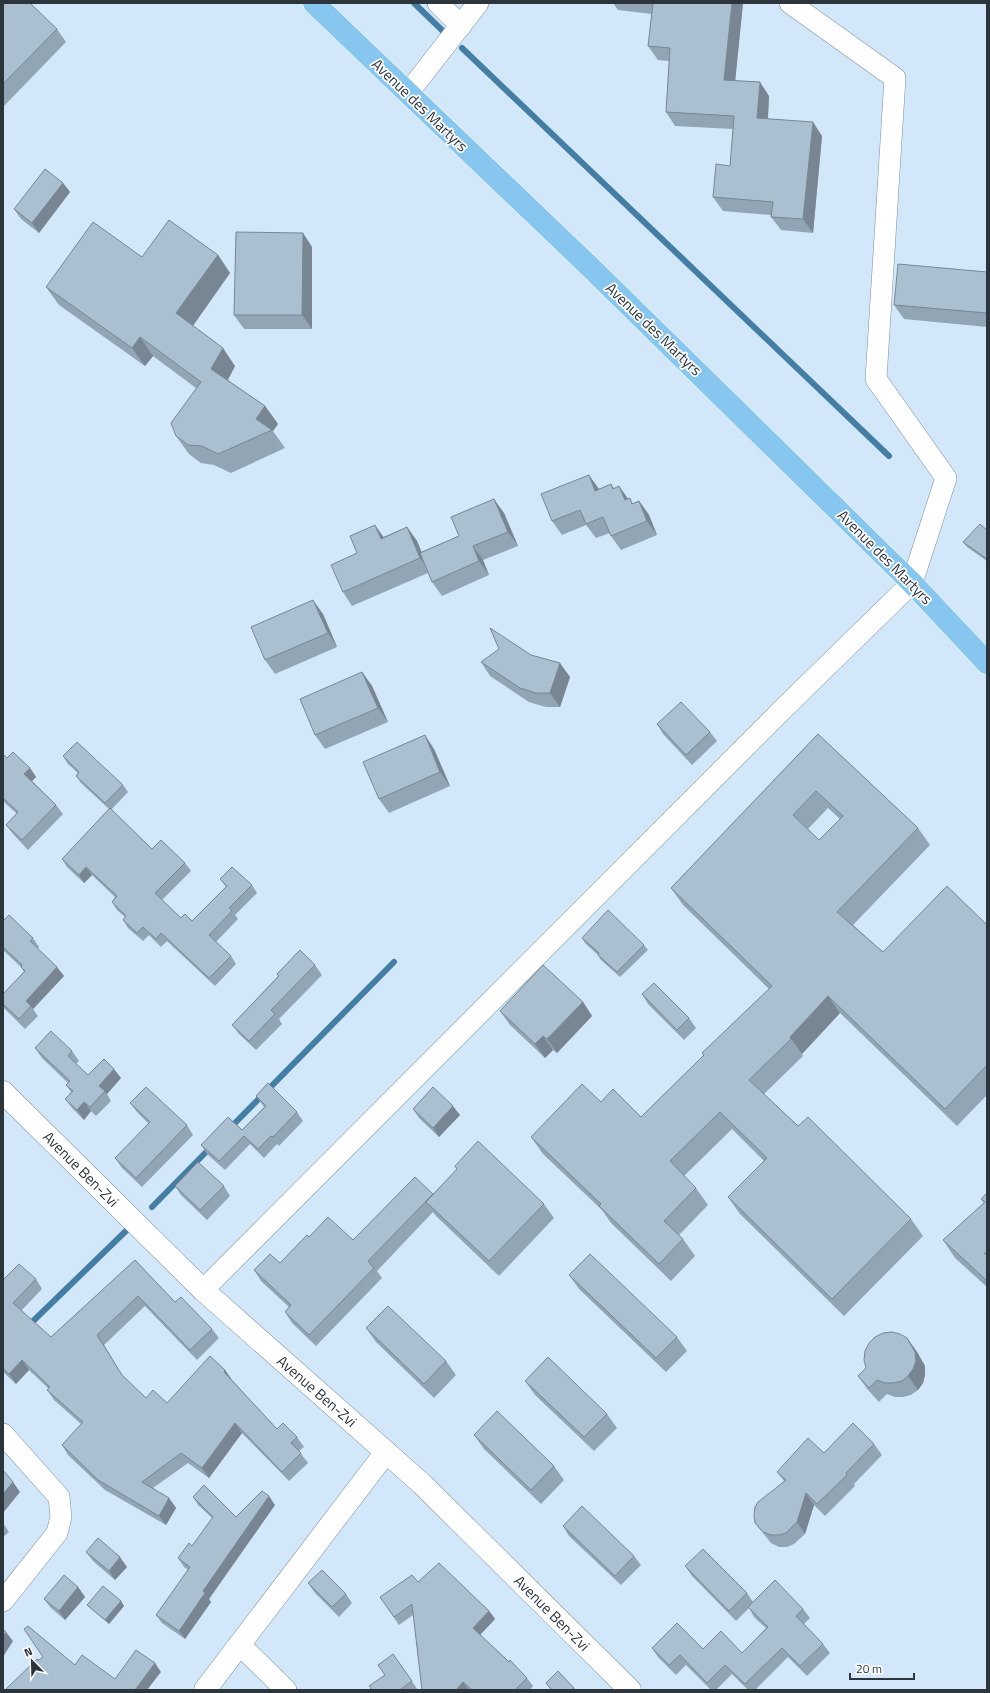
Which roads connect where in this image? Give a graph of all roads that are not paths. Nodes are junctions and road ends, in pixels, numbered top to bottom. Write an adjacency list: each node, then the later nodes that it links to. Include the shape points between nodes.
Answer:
1 (314, 3): 6 (main road, Avenue des Martyrs)
2 (438, 3): 5 (street)
3 (478, 3): 5 (street)
4 (790, 3): 7 (street, via 896,78 876,380 946,478)
5 (461, 26): 6 (street)
6 (408, 93): 7 (main road, Avenue des Martyrs)
7 (912, 582): 8 (main road, Avenue des Martyrs); 10 (street)
8 (987, 663)
9 (3, 1092): 10 (street, Avenue Ben-Zvi)
10 (203, 1290): 12 (street, Avenue Ben-Zvi)
11 (3, 1434): 13 (street, via 59,1497 61,1516 57,1533)
12 (386, 1452): 14 (street); 17 (street, Avenue Ben-Zvi, via 422,1484)
13 (3, 1601)
14 (239, 1644): 15 (street); 16 (street)
15 (205, 1690)
16 (286, 1690)
17 (630, 1690)

